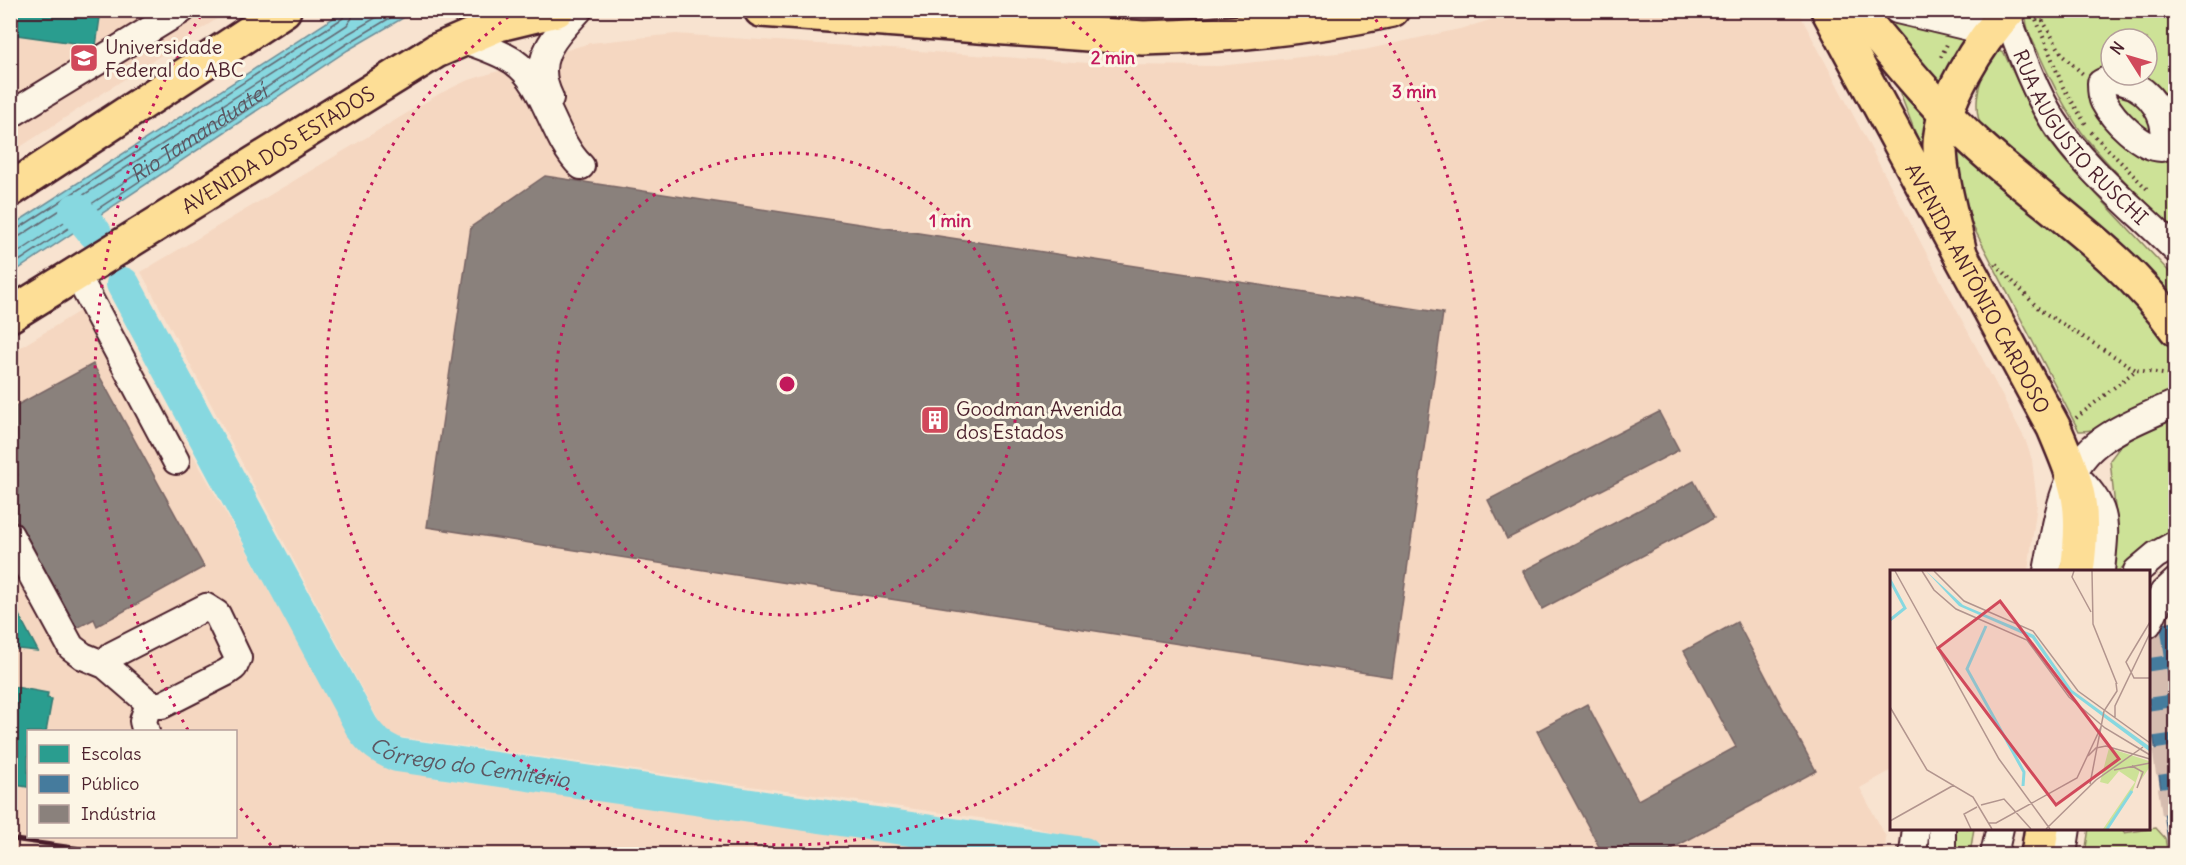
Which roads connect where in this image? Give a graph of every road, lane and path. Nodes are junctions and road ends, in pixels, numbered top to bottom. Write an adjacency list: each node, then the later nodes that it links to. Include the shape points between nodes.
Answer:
1 (182, 10): 15 (street)
2 (284, 10): 16 (main road)
3 (557, 10): 13 (main road, AVENIDA DOS ESTADOS, via 499,24)
4 (579, 10): 13 (street, via 552,43 541,69 542,82 581,166 568,152 522,69 500,54)
5 (761, 10): 6 (main road, via 1143,38 1304,27)
6 (1392, 10)
7 (1828, 10): 18 (main road, AVENIDA ANTÔNIO CARDOSO)
8 (1856, 10): 14 (main road)
9 (1897, 10): 11 (street)
10 (2050, 10): 12 (path)
11 (2002, 17): 14 (main road, via 1974,57); 17 (street, RUA AUGUSTO RUSCHI, via 2061,131)
12 (2043, 21)
13 (461, 39): 20 (main road, AVENIDA DOS ESTADOS, via 405,69)
14 (1946, 114): 18 (main road, via 1940,146); 22 (main road, via 2008,172 2117,261 2157,302)
15 (10, 115)
16 (10, 189)
17 (2175, 250)
18 (1960, 254): 28 (main road, AVENIDA ANTÔNIO CARDOSO, via 2054,428)
19 (1993, 261): 23 (path, via 2040,310)
20 (77, 275): 21 (main road, AVENIDA DOS ESTADOS); 27 (street)
21 (10, 315)
22 (2175, 329)
23 (2136, 370): 24 (path); 26 (path)
24 (2175, 376)
25 (2175, 403): 28 (street, via 2097,444)
26 (2073, 419)
27 (176, 460)
28 (2073, 473): 31 (street, via 2060,507); 32 (main road, via 2082,517); 33 (street, AVENIDA ANTÔNIO CARDOSO, via 2094,493 2103,514)
29 (10, 535): 37 (street, via 70,647)
30 (2175, 544): 34 (street)
31 (2047, 570)
32 (2077, 570)
33 (2101, 570)
34 (2138, 570)
35 (2175, 581): 36 (street, via 2163,593)
36 (2150, 620)
37 (105, 665): 38 (street); 38 (street, via 111,655 200,607 214,609 237,653 234,667 162,705)
38 (149, 703): 39 (street, via 143,721)
39 (145, 730)
40 (1916, 829): 45 (street)
41 (1942, 829): 46 (street)
42 (2000, 829): 47 (street)
43 (2042, 829): 48 (main road)
44 (2067, 829): 49 (street)
45 (1913, 855)
46 (1942, 855)
47 (1994, 855)
48 (2038, 855)
49 (2063, 855)

